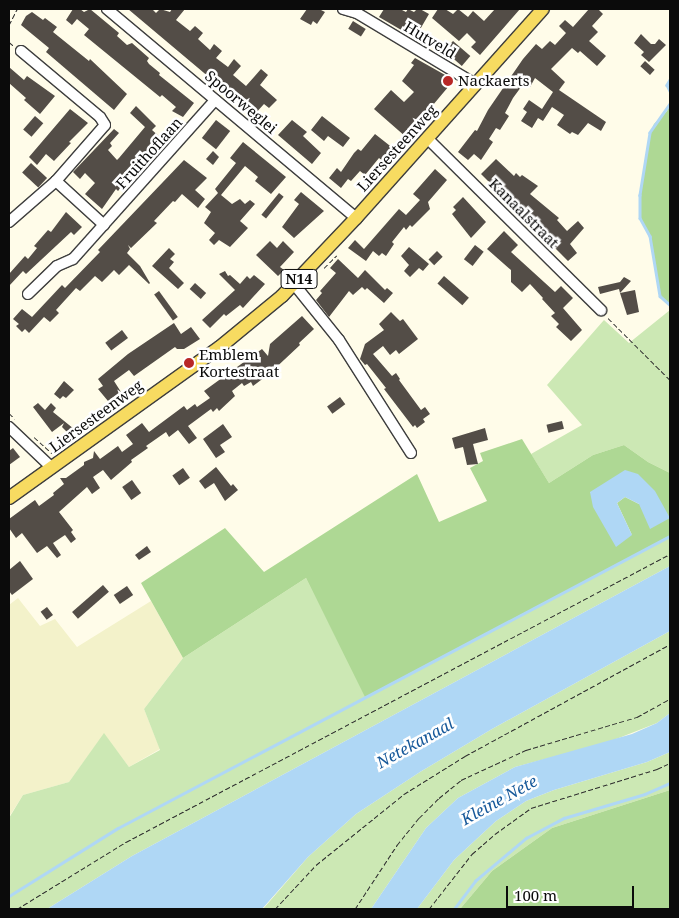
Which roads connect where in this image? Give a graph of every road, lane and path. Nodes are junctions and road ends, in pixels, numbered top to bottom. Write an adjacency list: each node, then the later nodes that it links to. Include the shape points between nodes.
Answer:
1 (17, 9): 5 (path)
2 (106, 9): 8 (street, Spoorweglei)
3 (343, 9): 7 (street, Hutveld, via 357,13)
4 (542, 9): 7 (main road, Liersesteenweg / N14)
5 (9, 25)
6 (21, 51): 10 (street, via 103,120 101,130)
7 (475, 84): 9 (main road, Liersesteenweg / N14)
8 (215, 100): 11 (street, Spoorweglei); 13 (street, Fruithoflaan)
9 (427, 138): 11 (main road, Liersesteenweg / N14); 16 (street, Kanaalstraat)
10 (56, 181): 12 (street); 13 (street)
11 (356, 218): 14 (main road, Liersesteenweg / N14)
12 (9, 222)
13 (104, 225): 15 (street, Fruithoflaan, via 73,258 57,266)
14 (294, 284): 21 (street, via 339,340); 22 (main road, Liersesteenweg / N14, via 250,324 216,344)
15 (28, 294)
16 (601, 310): 17 (path)
17 (670, 380)
18 (9, 413): 19 (path)
19 (12, 423): 22 (street)
20 (28, 432): 22 (path)
21 (411, 453)
22 (57, 465): 23 (main road, Liersesteenweg / N14)
23 (9, 498)
24 (670, 554): 28 (path, via 126,842)
25 (670, 644): 29 (path, via 465,756 404,794 316,865)
26 (670, 699): 30 (path, via 637,717 526,750 461,780 419,818)
27 (670, 763): 31 (path, via 531,808 472,854)
28 (17, 909)
29 (275, 909)
30 (355, 909)
31 (430, 909)

